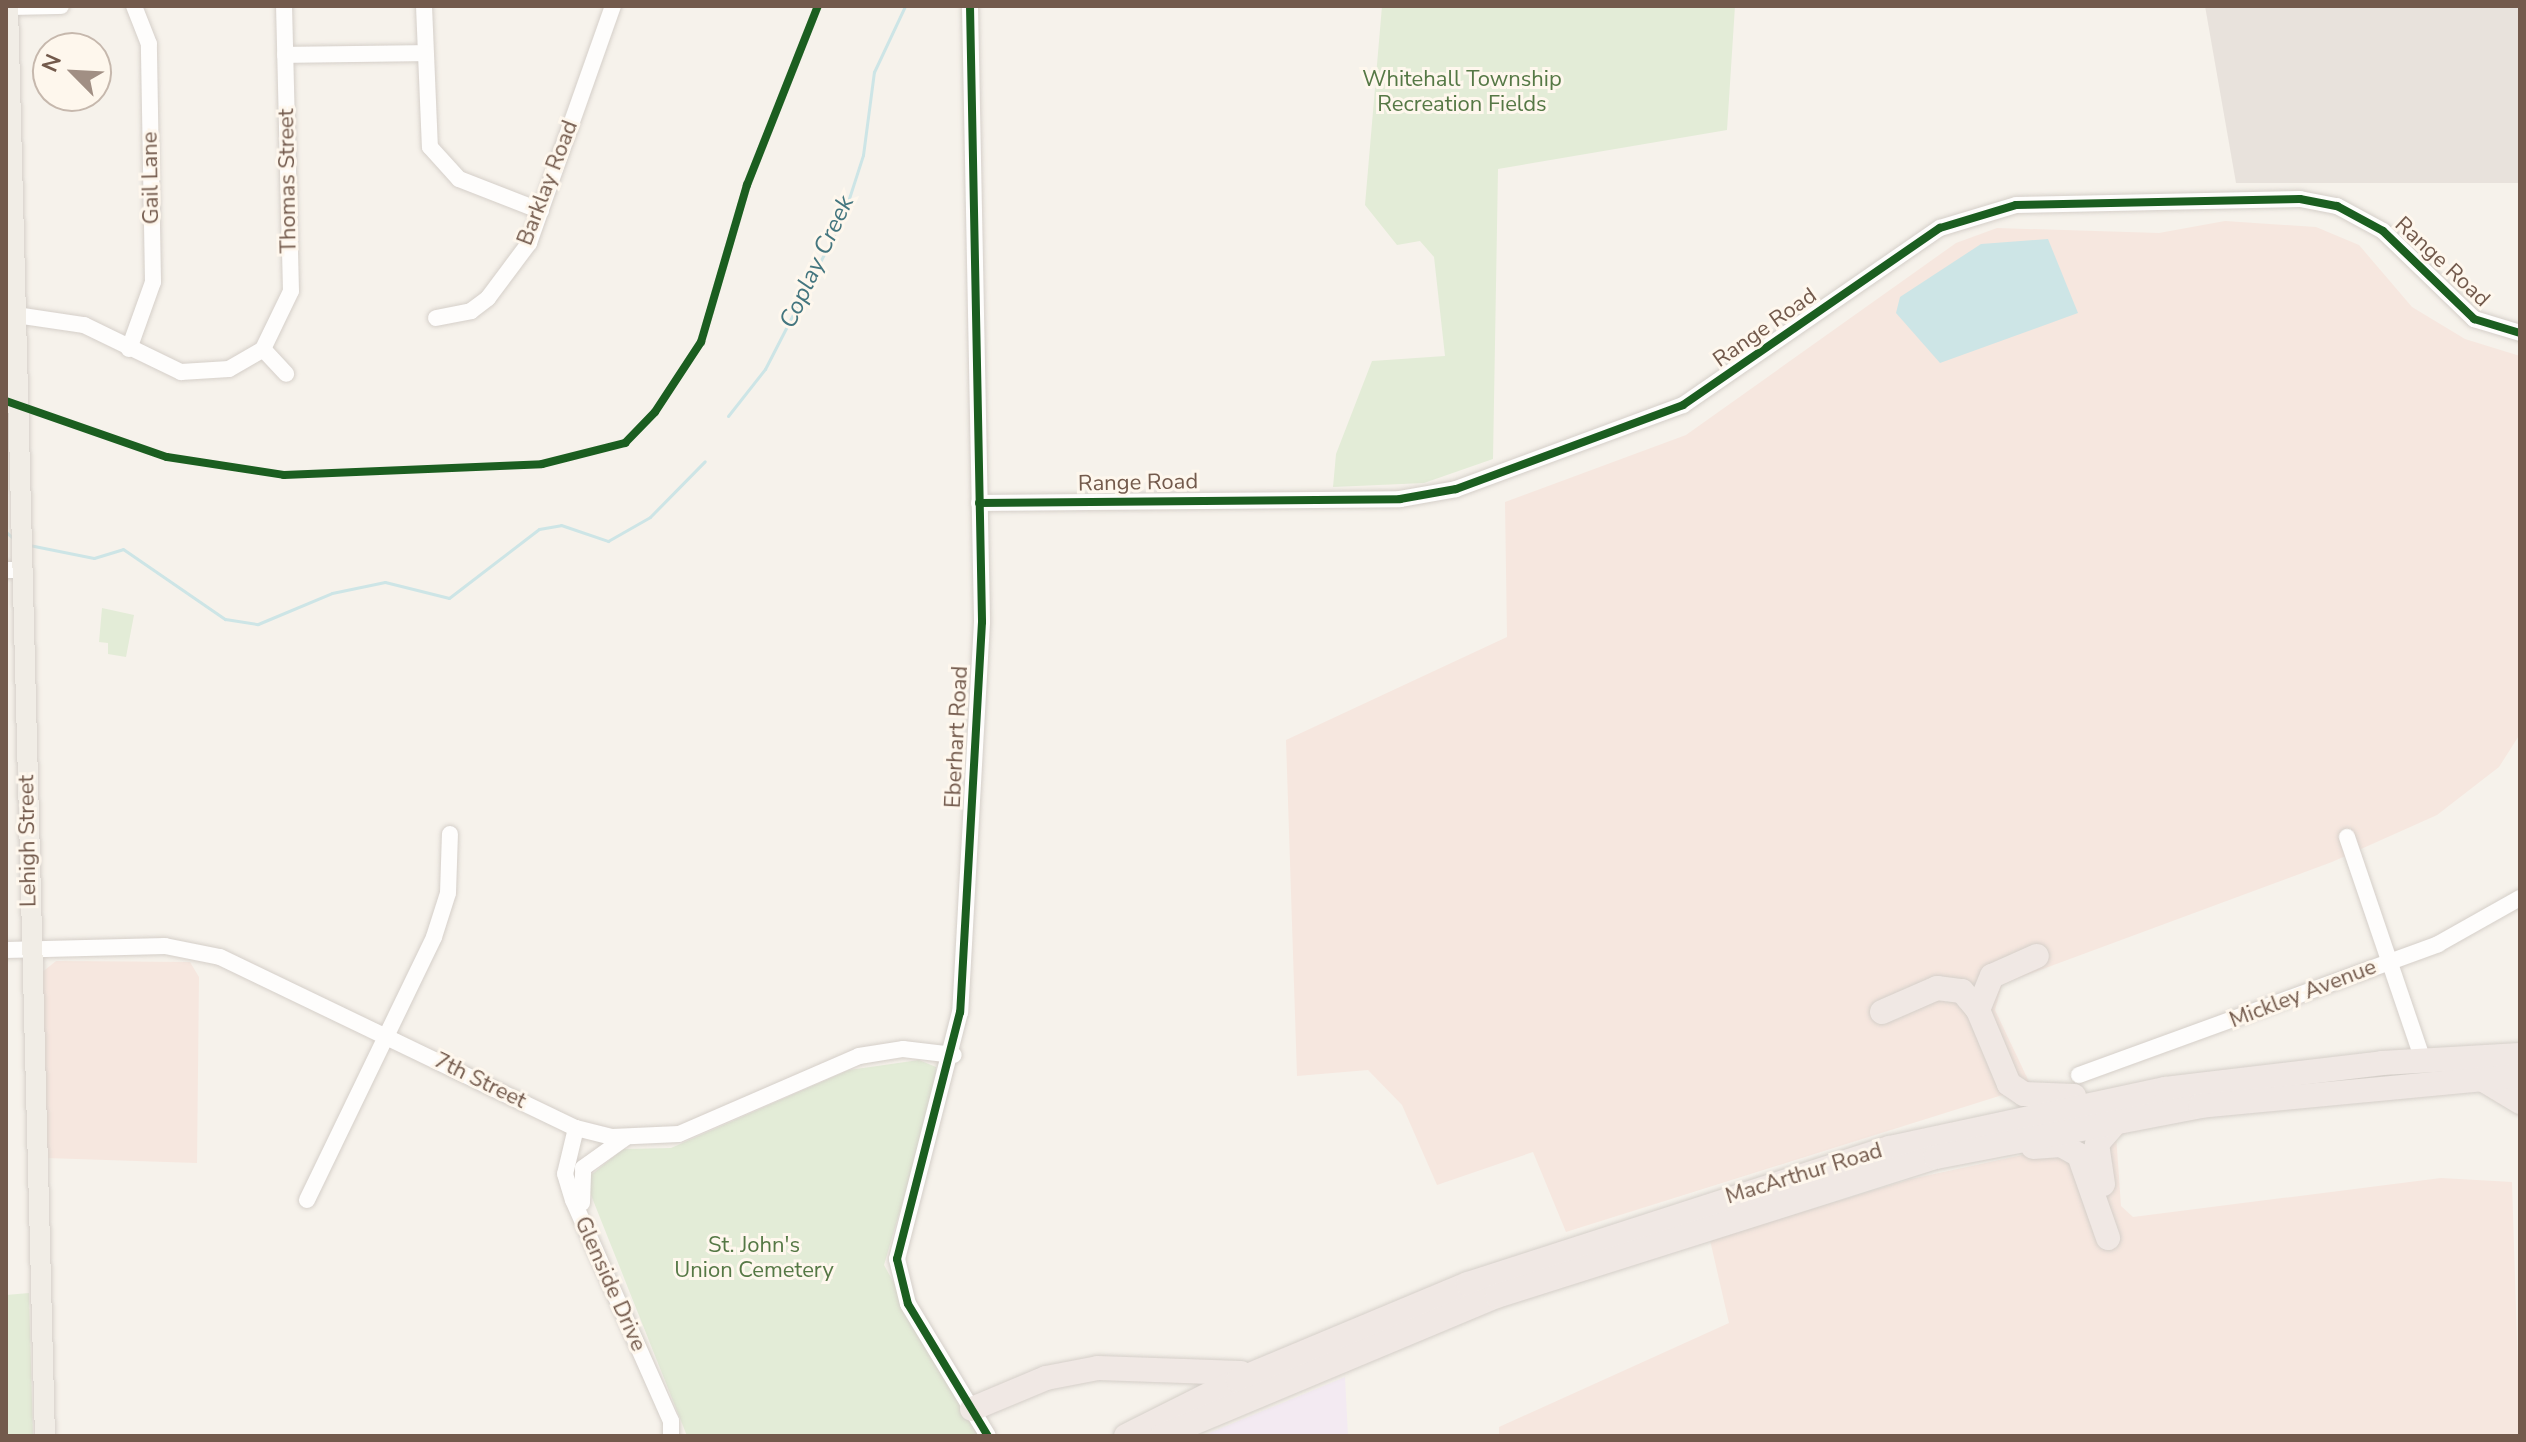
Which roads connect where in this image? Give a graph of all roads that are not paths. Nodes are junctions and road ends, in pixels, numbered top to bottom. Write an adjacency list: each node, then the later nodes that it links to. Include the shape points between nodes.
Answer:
1 (61, 6): 7 (street)
2 (134, 6): 15 (street, Gail Lane, via 149,44 153,282)
3 (284, 6): 9 (street, Thomas Street)
4 (424, 6): 8 (street)
5 (613, 6): 11 (street, Barklay Road)
6 (970, 6): 19 (street, Eberhart Road)
7 (8, 7): 10 (main road, Lehigh Street)
8 (425, 53): 9 (street); 11 (street, via 430,147 459,179)
9 (285, 55): 16 (street, Thomas Street, via 291,291)
10 (9, 107): 12 (main road, Lehigh Street)
11 (541, 211): 13 (street, Barklay Road, via 529,243 488,298 471,311)
12 (16, 315): 15 (street, via 64,318); 17 (main road, Lehigh Street)
13 (436, 318)
14 (2520, 333): 19 (street, Range Road, via 2474,319 2383,231 2337,206 2300,199 2016,205 1940,228 1683,405 1456,489 1400,499)
15 (129, 349): 16 (street, via 181,372 207,375)
16 (263, 349): 18 (street)
17 (11, 365): 20 (main road, Lehigh Street)
18 (286, 374)
19 (979, 503): 31 (street, Eberhart Road, via 982,622)
20 (17, 556): 25 (main road, Lehigh Street)
21 (450, 834): 30 (street, via 441,918)
22 (2347, 837): 27 (street)
23 (2520, 898): 27 (street, Mickley Avenue)
24 (6, 950): 25 (street, 7th Street)
25 (31, 950): 30 (street, 7th Street, via 202,951); 47 (main road, Lehigh Street)
26 (2037, 956): 28 (highway, via 1992,976)
27 (2390, 961): 33 (street); 34 (street, Mickley Avenue)
28 (1978, 1010): 29 (highway, via 1962,991 1944,987); 37 (highway, via 2003,1076 2017,1091)
29 (1882, 1012)
30 (387, 1036): 40 (street, 7th Street); 43 (street)
31 (954, 1055): 41 (street, 7th Street, via 903,1049 859,1056 679,1134); 46 (street, Eberhart Road, via 897,1259 908,1304)
32 (2520, 1055): 33 (highway, MacArthur Road)
33 (2423, 1060): 37 (highway, MacArthur Road)
34 (2079, 1075)
35 (2520, 1076): 36 (highway, MacArthur Road)
36 (2475, 1078): 38 (highway, via 2503,1087); 39 (highway, MacArthur Road)
37 (2100, 1100): 45 (highway, MacArthur Road, via 1890,1148 1692,1207 1468,1284)
38 (2520, 1102)
39 (2120, 1119): 42 (highway, MacArthur Road); 42 (highway, via 2097,1144 2108,1238 2074,1150)
40 (576, 1128): 41 (street, 7th Street); 44 (street, Glenside Drive, via 565,1174)
41 (625, 1138): 44 (street, via 583,1168)
42 (1978, 1148): 51 (highway, MacArthur Road, via 1801,1195 1497,1296)
43 (307, 1200)
44 (582, 1220): 48 (street, Glenside Drive, via 671,1421)
45 (1274, 1364): 46 (highway, via 1226,1376 1125,1367 1072,1372); 50 (highway, MacArthur Road)
46 (972, 1409): 49 (street, Eberhart Road)
47 (45, 1436)
48 (671, 1436)
49 (988, 1436)
50 (1126, 1436)
51 (1162, 1436)

